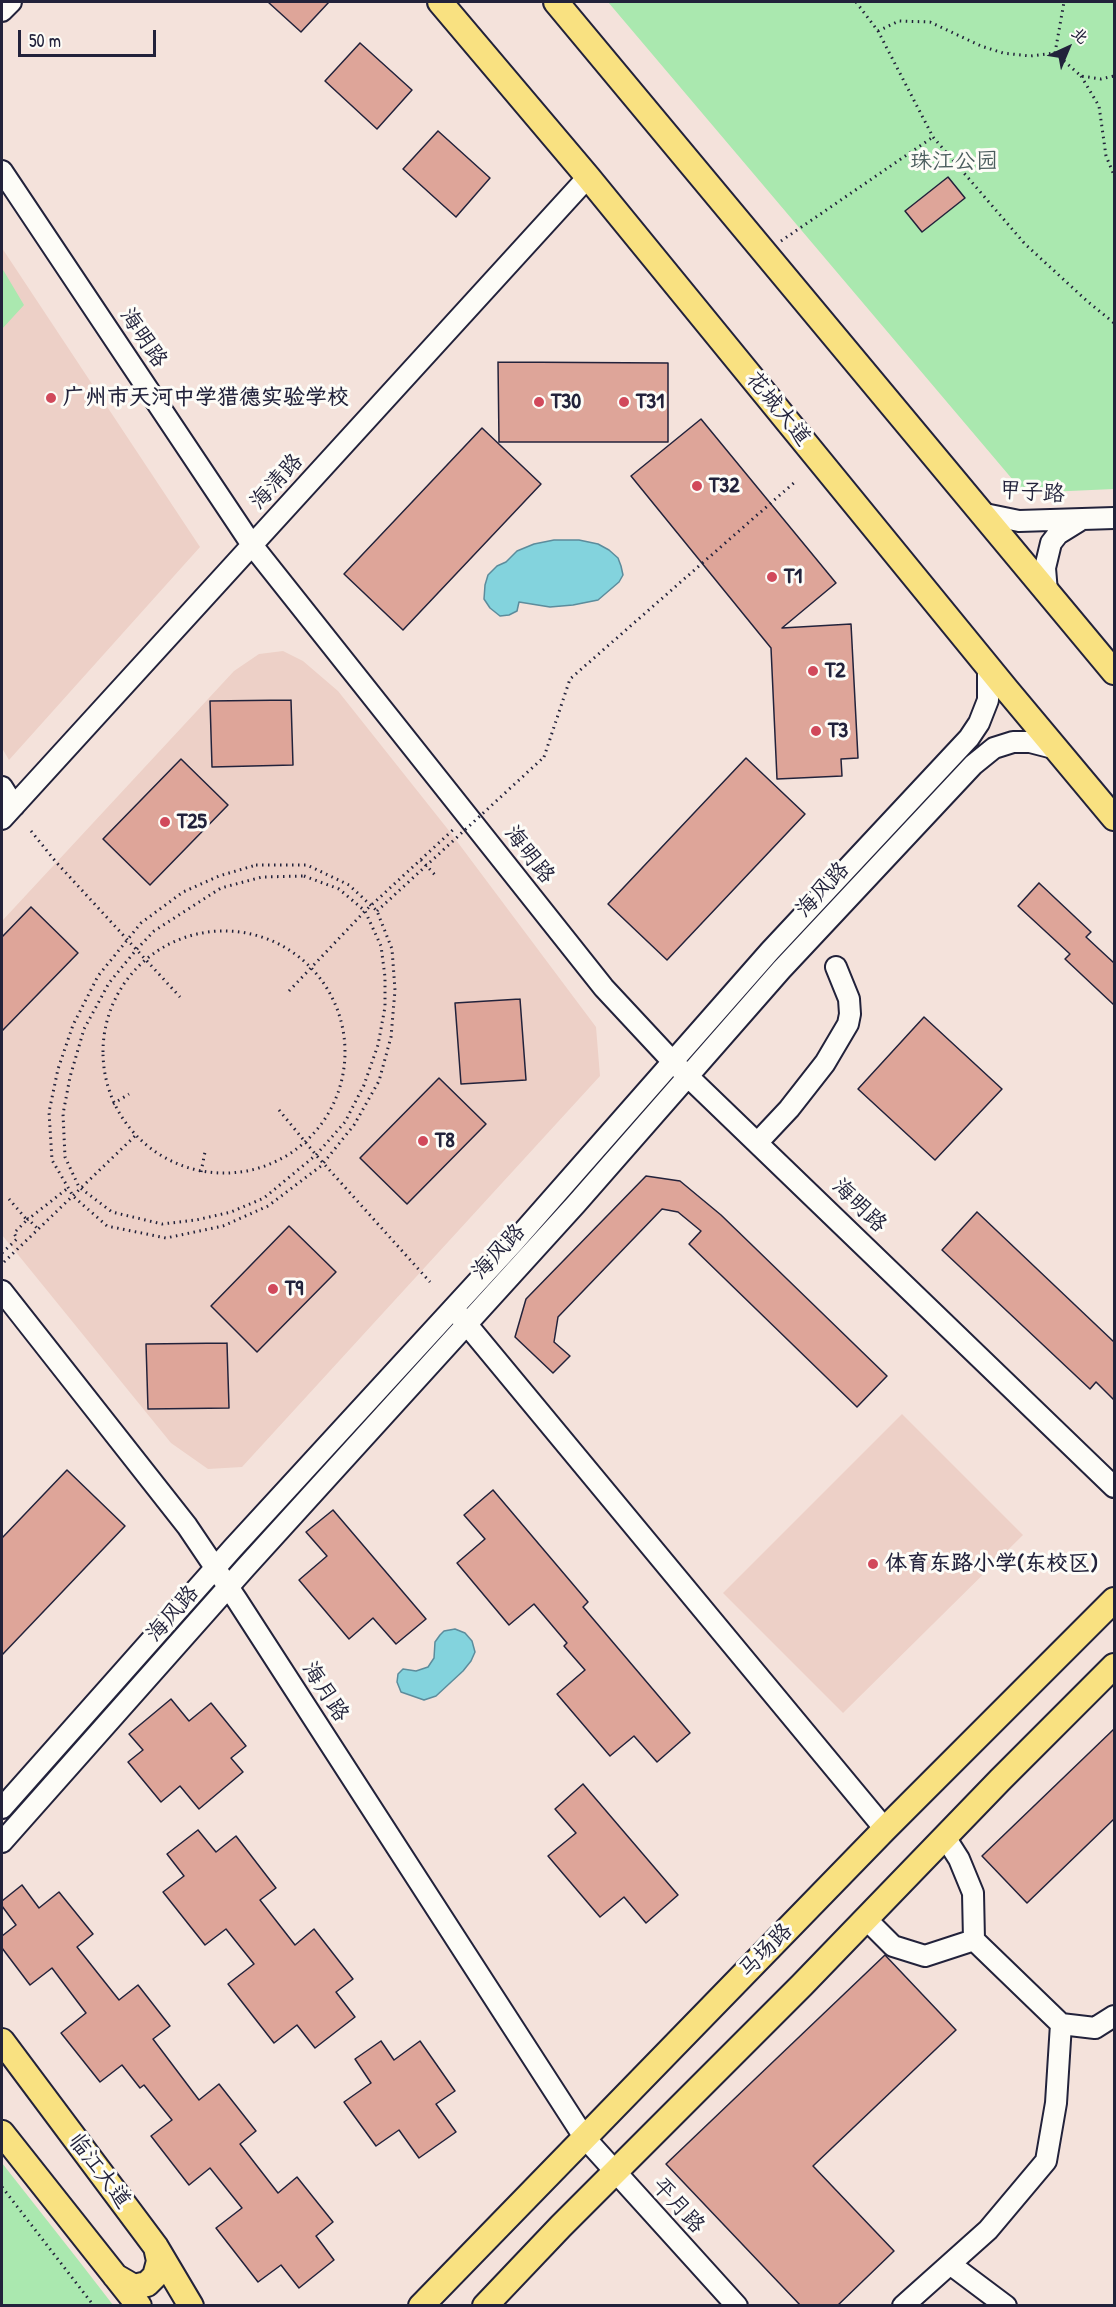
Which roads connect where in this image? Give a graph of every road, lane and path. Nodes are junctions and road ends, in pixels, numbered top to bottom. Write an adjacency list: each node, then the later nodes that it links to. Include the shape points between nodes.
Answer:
1 (10, 2): 6 (street)
2 (440, 2): 14 (main road, 花城大道)
3 (556, 2): 15 (main road)
4 (856, 2): 7 (path)
5 (1064, 2): 8 (path)
6 (2, 11)
7 (878, 31): 8 (path, via 899,21 930,22 1003,53); 11 (path)
8 (1055, 53): 9 (path)
9 (1081, 76): 10 (path); 13 (path, via 1099,106 1106,156)
10 (1114, 76)
11 (933, 137): 15 (path); 16 (path, via 1025,243)
12 (2, 171): 21 (street, 海明路)
13 (1114, 175)
14 (588, 177): 21 (street, 海清路); 23 (main road, 花城大道)
15 (763, 252): 18 (main road)
16 (1114, 323)
17 (796, 481): 32 (path, bridge, via 570,679 544,757)
18 (980, 513): 20 (street, 甲子路, via 1019,521); 22 (main road)
19 (1114, 518): 20 (street, 甲子路)
20 (1081, 520): 22 (street, 甲子路, via 1051,543 1045,568)
21 (252, 545): 27 (street, 海清路); 28 (street, 海明路)
22 (1047, 592): 24 (main road)
23 (988, 667): 25 (main road, 花城大道); 41 (street, 海风路, via 988,700 969,738)
24 (1114, 672)
25 (1057, 749): 29 (main road, 花城大道); 42 (street, 海风路, via 1013,742 994,748 976,762 781,970)
26 (2, 787): 27 (street)
27 (8, 812)
28 (467, 816): 31 (path); 41 (street, 海明路, via 604,988)
29 (1114, 818)
30 (31, 831): 35 (path)
31 (421, 860): 32 (path, via 436,876); 33 (path)
32 (428, 864): 34 (path, bridge)
33 (365, 911): 35 (path, via 339,889 304,876 262,877 221,888 154,931); 38 (path); 50 (path, via 381,946 385,977 385,1007 378,1045 345,1122)
34 (377, 911): 53 (path, bridge, via 349,885 307,865 256,866 183,892 141,923 98,976 73,1025 58,1069 50,1112 52,1160); 53 (path, bridge, via 392,950 395,990 391,1037 378,1081 354,1125 321,1166 268,1206 223,1226 166,1238 107,1226)
35 (136, 950): 36 (path); 52 (path, via 109,983 84,1029 69,1077 63,1114 65,1157)
36 (145, 958): 38 (path, via 176,939 212,931 249,933 283,946); 40 (path); 44 (path, via 123,982 108,1011 102,1042 103,1074)
37 (836, 967): 47 (street, via 849,999 848,1024 825,1063)
38 (312, 969): 39 (path); 48 (path, via 334,1001 345,1048 344,1077 330,1113)
39 (289, 992)
40 (180, 997)
41 (673, 1062): 42 (street, 海明路); 60 (street, 海风路)
42 (688, 1077): 47 (street, 海明路); 61 (street, 海风路)
43 (129, 1094): 44 (path)
44 (113, 1104): 46 (path)
45 (279, 1110): 48 (path)
46 (135, 1136): 51 (path, via 165,1160); 52 (path)
47 (758, 1142): 62 (street, 海明路)
48 (306, 1143): 50 (path); 51 (path, via 275,1164 239,1174)
49 (205, 1152): 51 (path)
50 (316, 1155): 52 (path, via 264,1198 231,1212 196,1220 162,1224 112,1212); 58 (path)
51 (201, 1172)
52 (79, 1187): 55 (path)
53 (68, 1188): 54 (path, bridge)
54 (27, 1220): 55 (path, via 9,1199); 56 (path, via 14,1233 17,1239)
55 (38, 1229): 57 (path)
56 (2, 1253)
57 (4, 1262)
58 (430, 1282)
59 (2, 1291): 63 (street, 海月路, via 187,1526)
60 (453, 1308): 61 (street); 63 (street, 海风路)
61 (466, 1324): 64 (street, 海风路); 68 (street)
62 (1114, 1487)
63 (215, 1568): 64 (street, 海月路); 67 (street, 海风路)
64 (228, 1587): 70 (street, 海风路); 77 (street, 海月路)
65 (1114, 1600): 68 (main road, 马场路)
66 (1114, 1666): 69 (main road)
67 (2, 1808)
68 (885, 1829): 77 (main road, 马场路)
69 (945, 1837): 71 (main road); 72 (street, via 973,1893)
70 (2, 1842)
71 (866, 1919): 72 (street, via 893,1946 925,1956); 78 (main road)
72 (974, 1940): 74 (street)
73 (1114, 2016): 74 (street, via 1095,2028)
74 (1061, 2024): 81 (street, via 1056,2103 1046,2161 988,2230)
75 (2, 2041): 80 (main road, 临江大道)
76 (2, 2133): 82 (main road)
77 (584, 2137): 78 (street, 平月路); 86 (main road, 马场路)
78 (615, 2171): 87 (main road); 88 (street, 平月路)
79 (2, 2187): 83 (path)
80 (156, 2247): 82 (main road, via 159,2261 155,2276 147,2284 134,2287); 85 (main road, 临江大道)
81 (950, 2264): 89 (street); 90 (street)
82 (115, 2276): 84 (main road)
83 (94, 2306)
84 (139, 2306)
85 (192, 2306)
86 (421, 2306)
87 (485, 2306)
88 (737, 2306)
89 (903, 2306)
90 (1005, 2306)

